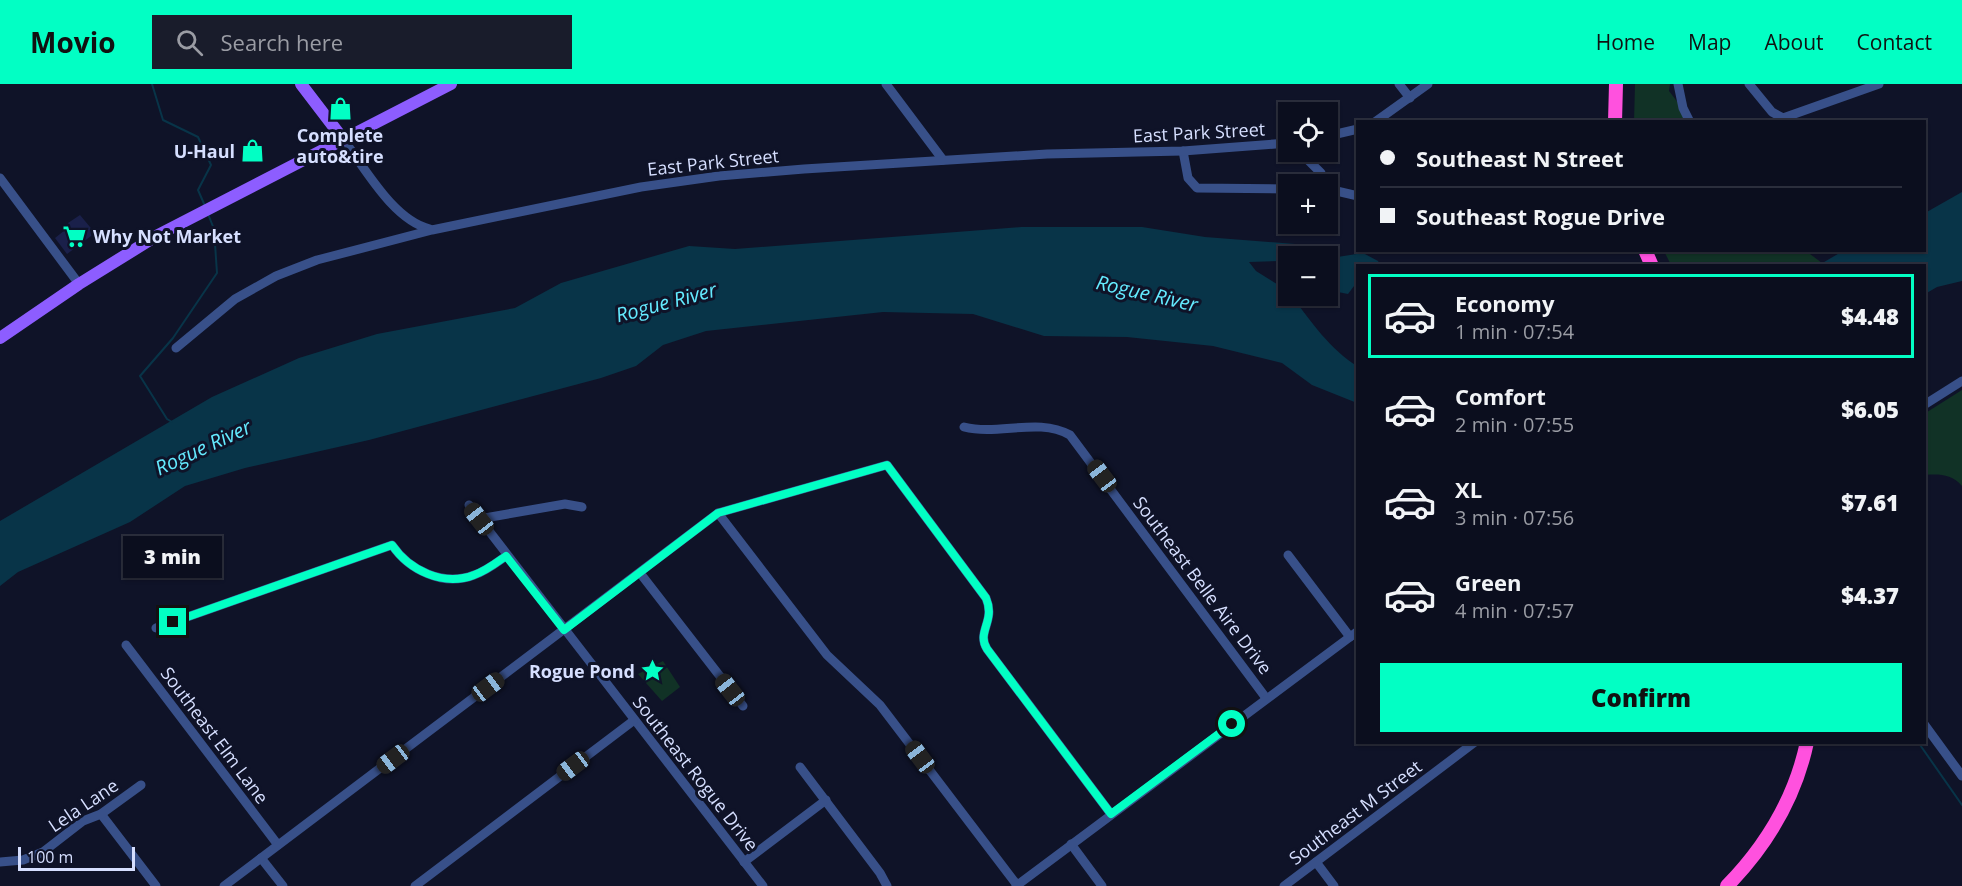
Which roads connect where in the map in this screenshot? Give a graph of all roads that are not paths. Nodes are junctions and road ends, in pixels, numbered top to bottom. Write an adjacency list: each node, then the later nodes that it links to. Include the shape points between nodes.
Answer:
1 (302, 84): 16 (main road)
2 (451, 84): 16 (main road)
3 (886, 84): 19 (street)
4 (1399, 84): 10 (street)
5 (1428, 84): 10 (street)
6 (1616, 84): 12 (highway)
7 (1678, 84): 13 (street)
8 (1749, 84): 9 (street, via 1772,112 1783,117)
9 (1879, 84)
10 (1410, 98): 11 (street)
11 (1378, 120)
12 (1615, 120)
13 (1689, 120)
14 (1356, 129): 15 (street)
15 (1338, 134)
16 (343, 139): 26 (street, via 403,217); 27 (main road, via 158,236)
17 (1278, 144): 18 (street, East Park Street)
18 (1183, 151): 19 (street, East Park Street); 23 (street, via 1188,178 1197,188)
19 (943, 160): 26 (street, East Park Street, via 680,181)
20 (1310, 162): 21 (street)
21 (1321, 174)
22 (0, 178): 27 (street)
23 (1278, 189)
24 (1338, 191): 25 (street)
25 (1356, 196)
26 (432, 230): 29 (street, East Park Street, via 317,260 276,276 235,299)
27 (79, 284): 28 (main road)
28 (0, 338)
29 (176, 348)
30 (1962, 381): 31 (street)
31 (1926, 404)
32 (964, 428): 44 (street, Southeast Belle Aire Drive, via 986,431 1052,427 1070,435)
33 (469, 505): 36 (street, Southeast Rogue Drive)
34 (582, 507): 36 (street, via 565,504)
35 (718, 513): 39 (street); 55 (street, via 887,465 986,598 990,616 983,637 987,649); 68 (street, via 827,655 880,705)
36 (479, 519): 38 (street, Southeast Rogue Drive)
37 (1288, 555): 42 (street)
38 (506, 556): 40 (street, via 472,576 435,577 400,557 392,545); 41 (street, Southeast Rogue Drive)
39 (640, 573): 41 (street); 45 (street)
40 (156, 627)
41 (564, 630): 46 (street, Southeast Rogue Drive); 57 (street)
42 (1354, 634): 44 (street)
43 (126, 645): 57 (street, Southeast Elm Lane)
44 (1266, 698): 55 (street)
45 (743, 706)
46 (633, 721): 60 (street, Southeast Rogue Drive); 65 (street)
47 (1926, 727): 51 (street)
48 (1472, 744): 61 (street, Southeast M Street)
49 (1806, 744): 72 (highway, via 1797,779 1778,821)
50 (800, 767): 53 (street)
51 (1962, 776)
52 (141, 785): 54 (street, Lela Lane)
53 (826, 800): 60 (street); 67 (street)
54 (101, 814): 59 (street, Lela Lane, via 83,821 43,852 23,860); 62 (street)
55 (1111, 814): 56 (street)
56 (1071, 844): 68 (street); 69 (street)
57 (278, 845): 58 (street)
58 (261, 858): 63 (street); 64 (street)
59 (0, 862)
60 (744, 862): 66 (street, Southeast Rogue Drive)
61 (1316, 862): 70 (street, Southeast M Street); 71 (street)
62 (156, 886)
63 (224, 886)
64 (283, 886)
65 (415, 886)
66 (763, 886)
67 (887, 886)
68 (1017, 886)
69 (1102, 886)
70 (1284, 886)
71 (1334, 886)
72 (1727, 886)

